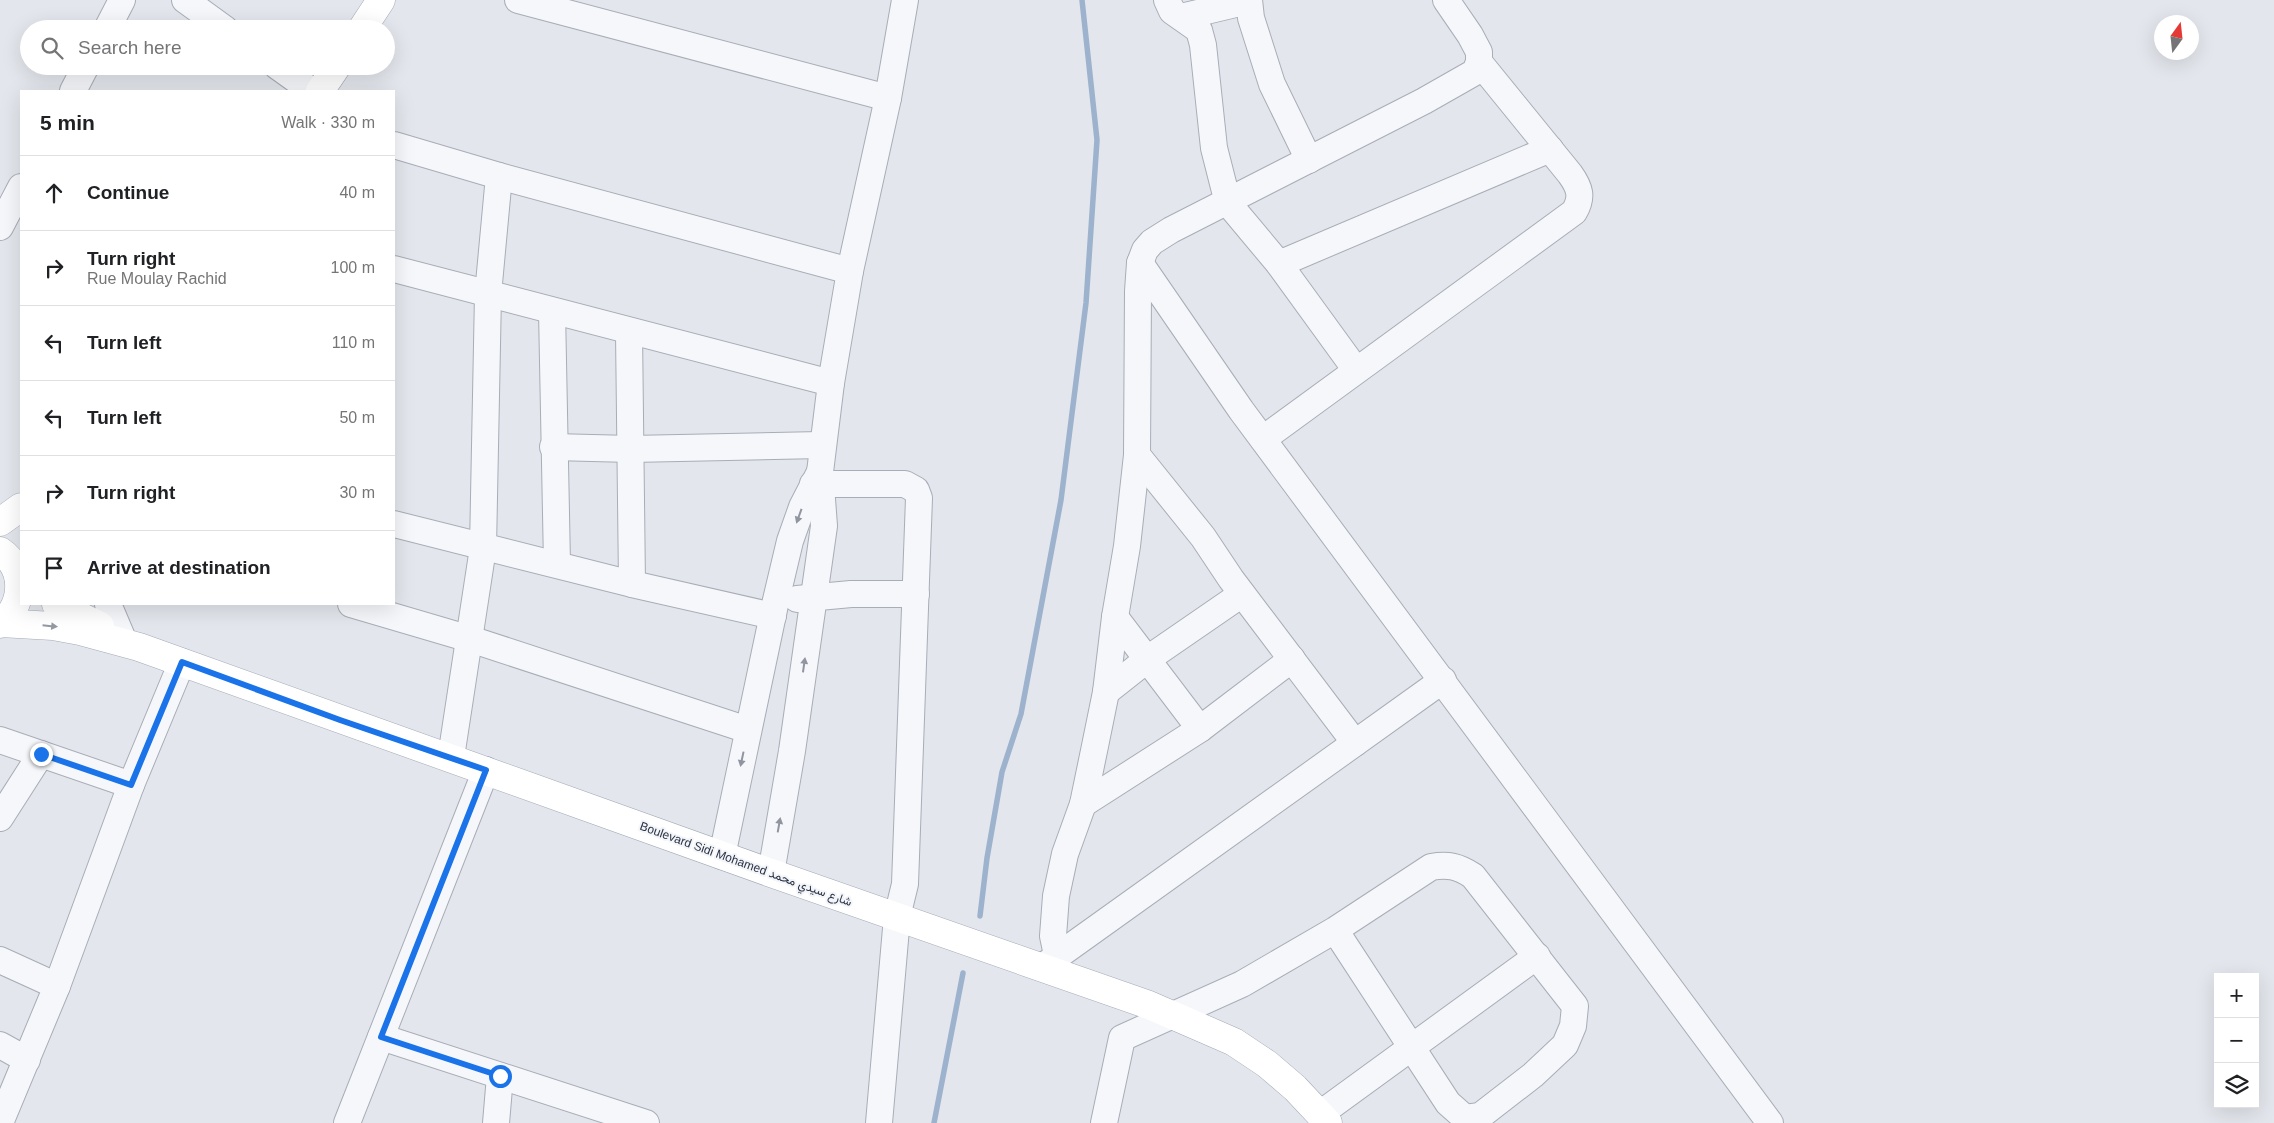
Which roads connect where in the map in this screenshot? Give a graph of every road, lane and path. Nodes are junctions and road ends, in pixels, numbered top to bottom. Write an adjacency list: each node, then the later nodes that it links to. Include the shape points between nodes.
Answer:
1 (122, 0): 9 (street)
2 (185, 0): 10 (street)
3 (381, 0): 11 (main road)
4 (518, 0): 19 (street)
5 (905, 0): 19 (street)
6 (1249, 0): 8 (street); 22 (street, via 1272,84)
7 (1446, 0): 12 (street, via 1470,36)
8 (1174, 9): 24 (street, via 1199,30 1214,148)
9 (112, 20)
10 (213, 20)
11 (368, 20)
12 (1479, 62): 21 (street); 22 (street, via 1474,72 1459,81)
13 (81, 75): 16 (street)
14 (290, 75): 17 (street)
15 (331, 75): 18 (main road)
16 (74, 90)
17 (311, 90)
18 (321, 90)
19 (888, 98): 28 (street)
20 (395, 145): 23 (street)
21 (1550, 149): 26 (street); 32 (street, via 1580,186 1579,203 1574,212)
22 (1309, 160): 24 (street)
23 (499, 176): 28 (street); 29 (street)
24 (1228, 203): 25 (street, via 1152,242); 26 (street)
25 (1140, 264): 34 (street); 38 (street)
26 (1280, 264): 32 (street)
27 (395, 269): 29 (street)
28 (850, 271): 33 (street)
29 (488, 294): 30 (street); 43 (street)
30 (552, 311): 31 (street); 36 (street)
31 (629, 332): 33 (street); 37 (street)
32 (1356, 370): 34 (street)
33 (831, 383): 35 (street)
34 (1263, 439): 61 (street)
35 (822, 445): 37 (street); 39 (street)
36 (553, 447): 37 (street); 44 (street)
37 (631, 449): 46 (street)
38 (1137, 455): 48 (street, via 1203,537); 54 (street)
39 (818, 480): 47 (street, via 905,484 916,490 920,516); 49 (street, via 824,526); 53 (street, one-way to 53, via 797,520)
40 (20, 507): 41 (main road)
41 (0, 522)
42 (395, 524): 43 (street)
43 (483, 548): 44 (street); 56 (street)
44 (557, 564): 46 (street)
45 (16, 566): 55 (main road, via 20,593 10,615)
46 (632, 584): 53 (street)
47 (916, 594): 49 (street, via 851,594); 75 (street, via 905,884)
48 (1242, 594): 58 (street); 59 (street)
49 (814, 598): 53 (street); 74 (street, one-way to 49)
50 (58, 605): 57 (main road)
51 (109, 605): 57 (street)
52 (354, 605): 56 (street)
53 (774, 608): 64 (street)
54 (1115, 617): 58 (street); 62 (street)
55 (1, 624): 57 (main road, one-way to 57, via 45,626)
56 (470, 638): 64 (street); 68 (street)
57 (130, 642): 60 (main road, Boulevard Sidi Mohamed شارع سيدي محمد)
58 (1149, 658): 62 (street); 63 (street)
59 (1292, 660): 63 (street); 66 (street)
60 (182, 662): 68 (main road, Boulevard Sidi Mohamed شارع سيدي محمد); 70 (street)
61 (1443, 680): 66 (street); 94 (street)
62 (1106, 692): 71 (street)
63 (1200, 729): 71 (street)
64 (748, 730): 73 (street, one-way to 73)
65 (0, 740): 67 (street)
66 (1355, 743): 79 (street)
67 (41, 754): 70 (street); 72 (street)
68 (451, 757): 69 (main road, Boulevard Sidi Mohamed شارع سيدي محمد)
69 (486, 770): 73 (main road, Boulevard Sidi Mohamed شارع سيدي محمد); 82 (street)
70 (131, 785): 80 (street)
71 (1083, 804): 79 (street, via 1065,854 1056,896)
72 (0, 818)
73 (722, 856): 74 (main road, Boulevard Sidi Mohamed شارع سيدي محمد)
74 (771, 873): 75 (main road, Boulevard Sidi Mohamed شارع سيدي محمد)
75 (897, 917): 79 (main road, Boulevard Sidi Mohamed شارع سيدي محمد); 92 (street)
76 (1335, 930): 77 (street, via 1431,867 1459,867 1473,876); 81 (street, via 1242,984); 84 (street)
77 (1537, 956): 84 (street); 84 (street, via 1575,1006 1569,1038 1533,1075 1480,1116 1465,1118 1448,1103)
78 (0, 960): 80 (street)
79 (1049, 962): 81 (main road, Boulevard Sidi Mohamed شارع سيدي محمد)
80 (57, 986): 85 (street)
81 (1174, 1015): 87 (main road, Boulevard Sidi Mohamed شارع سيدي محمد, via 1234,1042 1267,1064); 93 (street, via 1122,1038)
82 (381, 1037): 86 (street); 89 (street)
83 (0, 1045): 85 (street)
84 (1412, 1047): 87 (street)
85 (27, 1060): 88 (street)
86 (500, 1076): 90 (street); 91 (street)
87 (1324, 1118)
88 (0, 1123)
89 (347, 1123)
90 (496, 1123)
91 (646, 1123)
92 (879, 1123)
93 (1104, 1123)
94 (1770, 1123)

